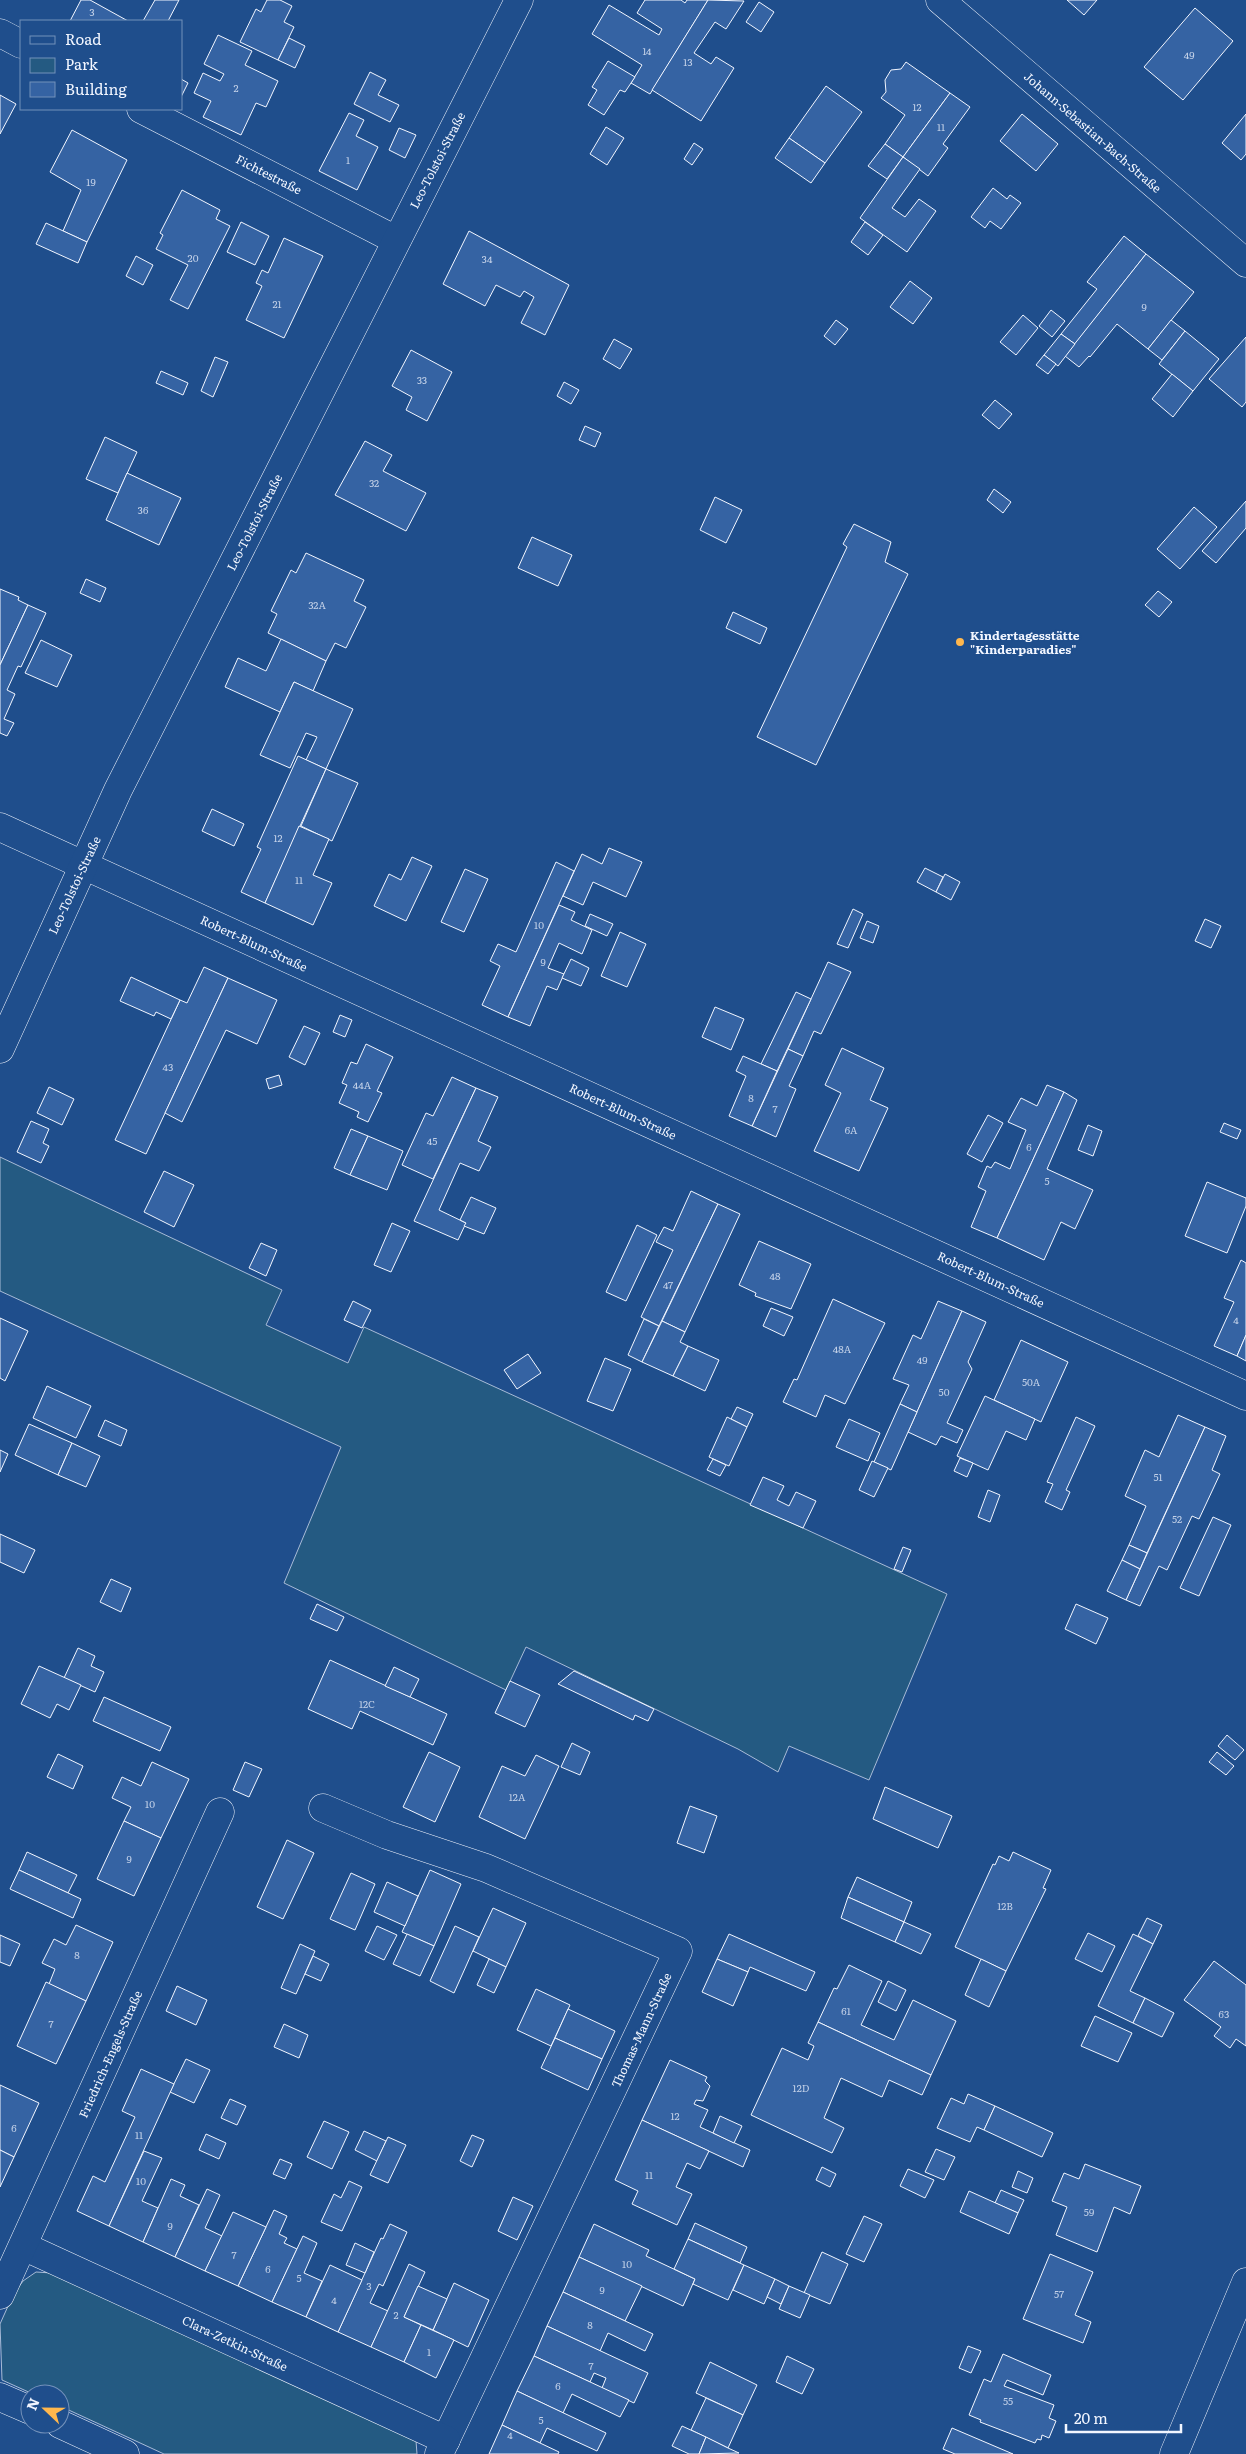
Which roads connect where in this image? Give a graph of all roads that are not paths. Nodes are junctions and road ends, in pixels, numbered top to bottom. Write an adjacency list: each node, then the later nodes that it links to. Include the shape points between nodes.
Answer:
1 (519, 0): 6 (street, Leo-Tolstoi-Straße)
2 (940, 0): 7 (street, Johann-Sebastian-Bach-Straße)
3 (0, 32): 4 (street)
4 (20, 43)
5 (143, 110): 6 (street, Fichtestraße)
6 (396, 240): 9 (street, Leo-Tolstoi-Straße)
7 (1246, 263)
8 (0, 827): 9 (street, Robert-Blum-Straße)
9 (83, 865): 10 (street, Leo-Tolstoi-Straße); 11 (street, Robert-Blum-Straße)
10 (0, 1049)
11 (1246, 1396)
12 (323, 1808): 20 (street, Thomas-Mann-Straße, via 387,1835 486,1868 678,1951)
13 (220, 1812): 14 (street, Friedrich-Engels-Straße)
14 (23, 2246): 16 (street, Friedrich-Engels-Straße); 20 (street, Clara-Zetkin-Straße)
15 (1246, 2282): 22 (street)
16 (0, 2295)
17 (0, 2397): 18 (street)
18 (20, 2406)
19 (70, 2429): 21 (street)
20 (443, 2447)
21 (126, 2454)
22 (1174, 2454)

